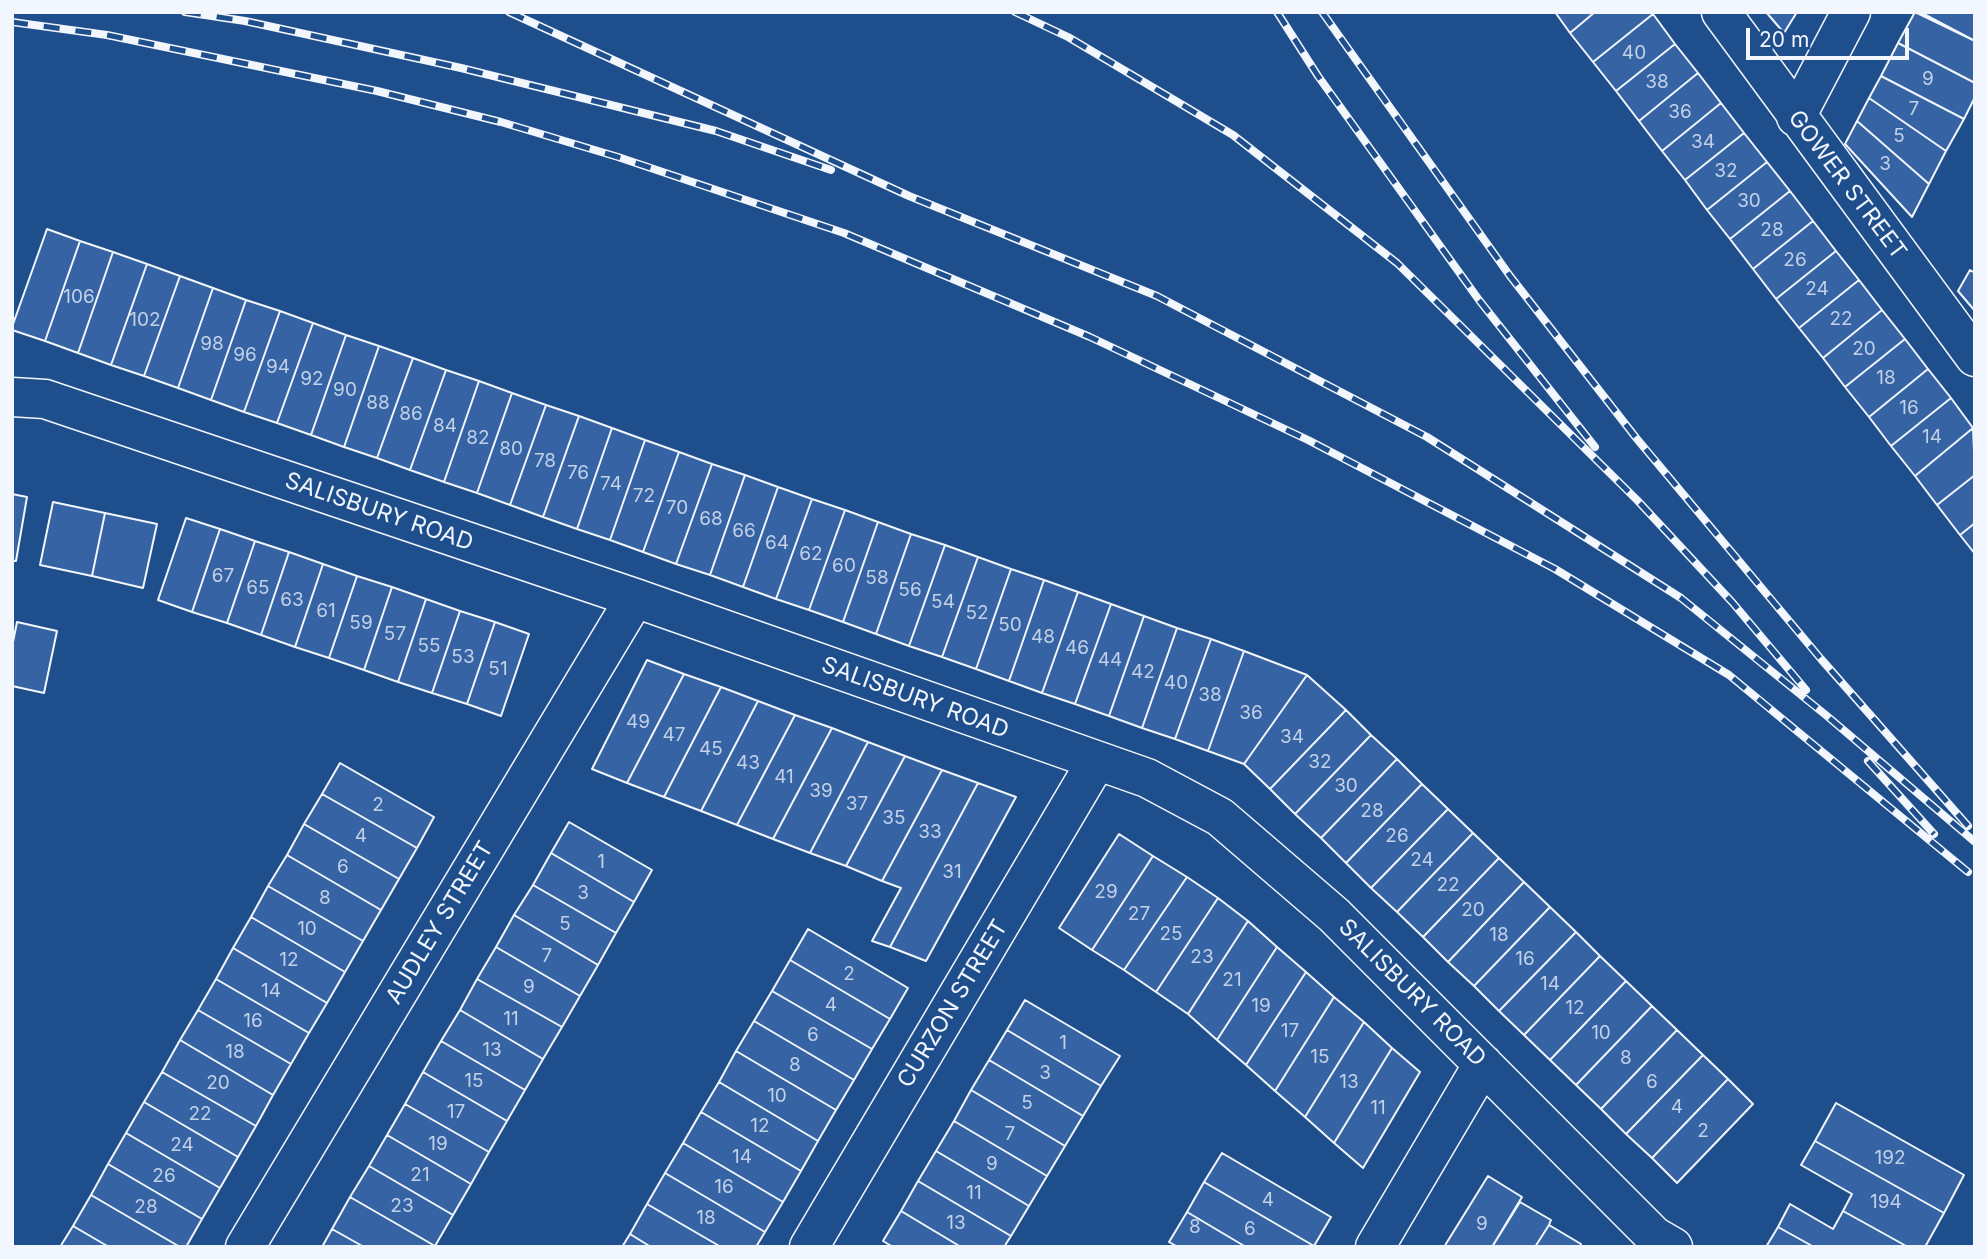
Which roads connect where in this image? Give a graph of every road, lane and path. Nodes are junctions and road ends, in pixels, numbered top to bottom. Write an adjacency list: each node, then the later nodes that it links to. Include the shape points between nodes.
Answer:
1 (1721, 12): 3 (street, GOWER STREET)
2 (1851, 12): 3 (street)
3 (1796, 117): 4 (street, GOWER STREET)
4 (1975, 356)
5 (12, 397): 6 (street, SALISBURY ROAD, via 45,399)
6 (635, 598): 7 (street, SALISBURY ROAD); 9 (street, AUDLEY STREET)
7 (1096, 762): 8 (street, SALISBURY ROAD, via 1147,778 1220,817 1334,915); 10 (street, CURZON STREET)
8 (1483, 1064): 11 (street); 12 (street, SALISBURY ROAD, via 1654,1236)
9 (246, 1247)
10 (809, 1247)
11 (1375, 1247)
12 (1673, 1247)

